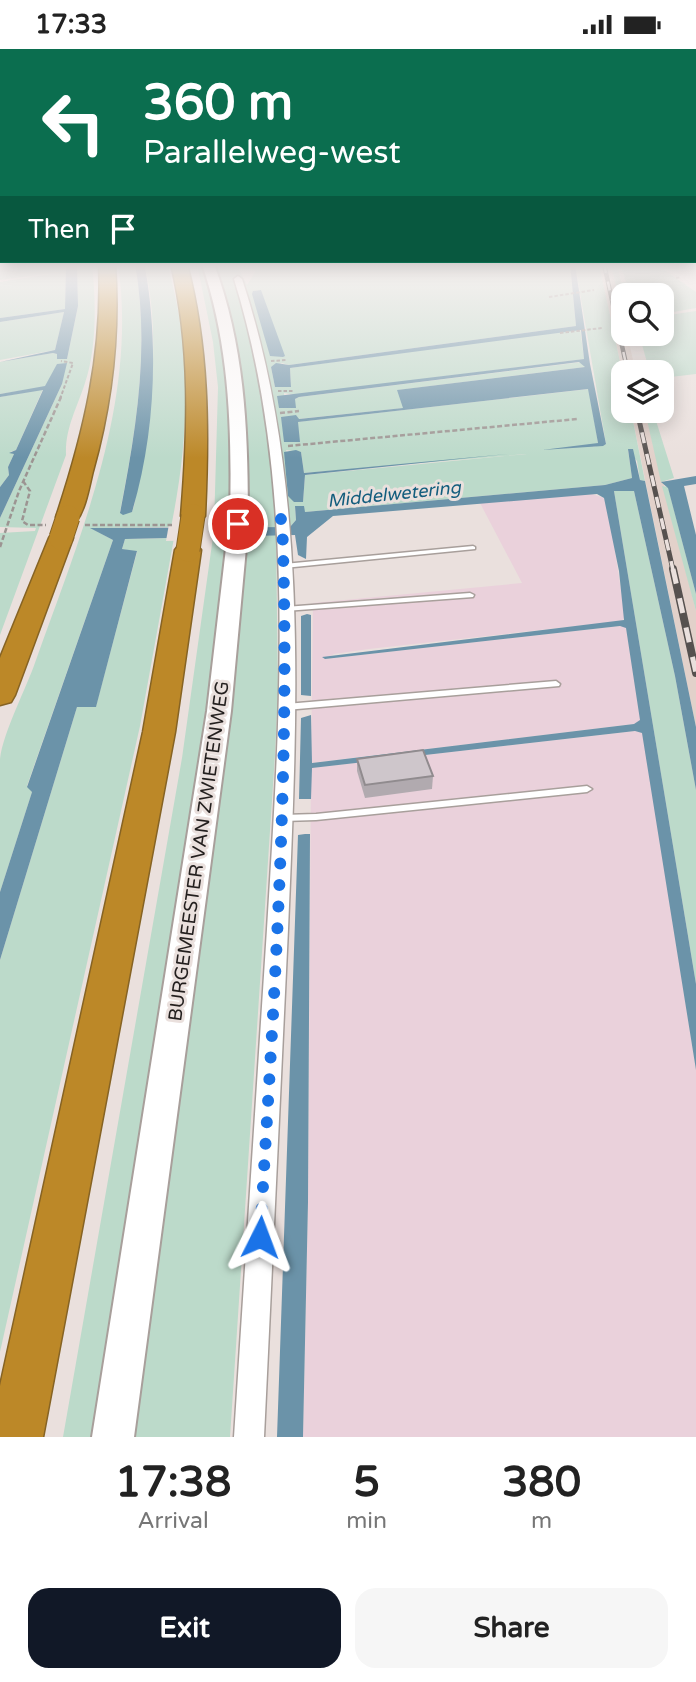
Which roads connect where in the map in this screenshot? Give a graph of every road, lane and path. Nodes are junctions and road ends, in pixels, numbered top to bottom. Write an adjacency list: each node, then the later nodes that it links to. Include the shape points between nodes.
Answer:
1 (110, 329): 11 (highway, via 90,449)
2 (193, 329): 12 (highway, via 199,428)
3 (226, 329): 24 (main road, BURGEMEESTER VAN ZWIETENWEG, via 239,412 237,533 219,711)
4 (255, 329): 9 (street)
5 (598, 329): 6 (path)
6 (560, 333)
7 (61, 361): 10 (path, via 73,363 72,371)
8 (577, 419): 9 (path)
9 (276, 448): 15 (street)
10 (23, 481): 11 (path, via 30,491 24,524); 13 (path)
11 (67, 526): 12 (path); 19 (highway)
12 (187, 530): 23 (highway, via 159,732)
13 (0, 547)
14 (473, 548): 15 (lane)
15 (284, 566): 17 (street)
16 (470, 595): 17 (lane)
17 (285, 609): 20 (street)
18 (556, 684): 20 (lane)
19 (0, 695)
20 (286, 707): 22 (street)
21 (587, 789): 22 (lane)
22 (283, 818): 25 (street)
23 (16, 1437)
24 (113, 1437)
25 (248, 1437)

